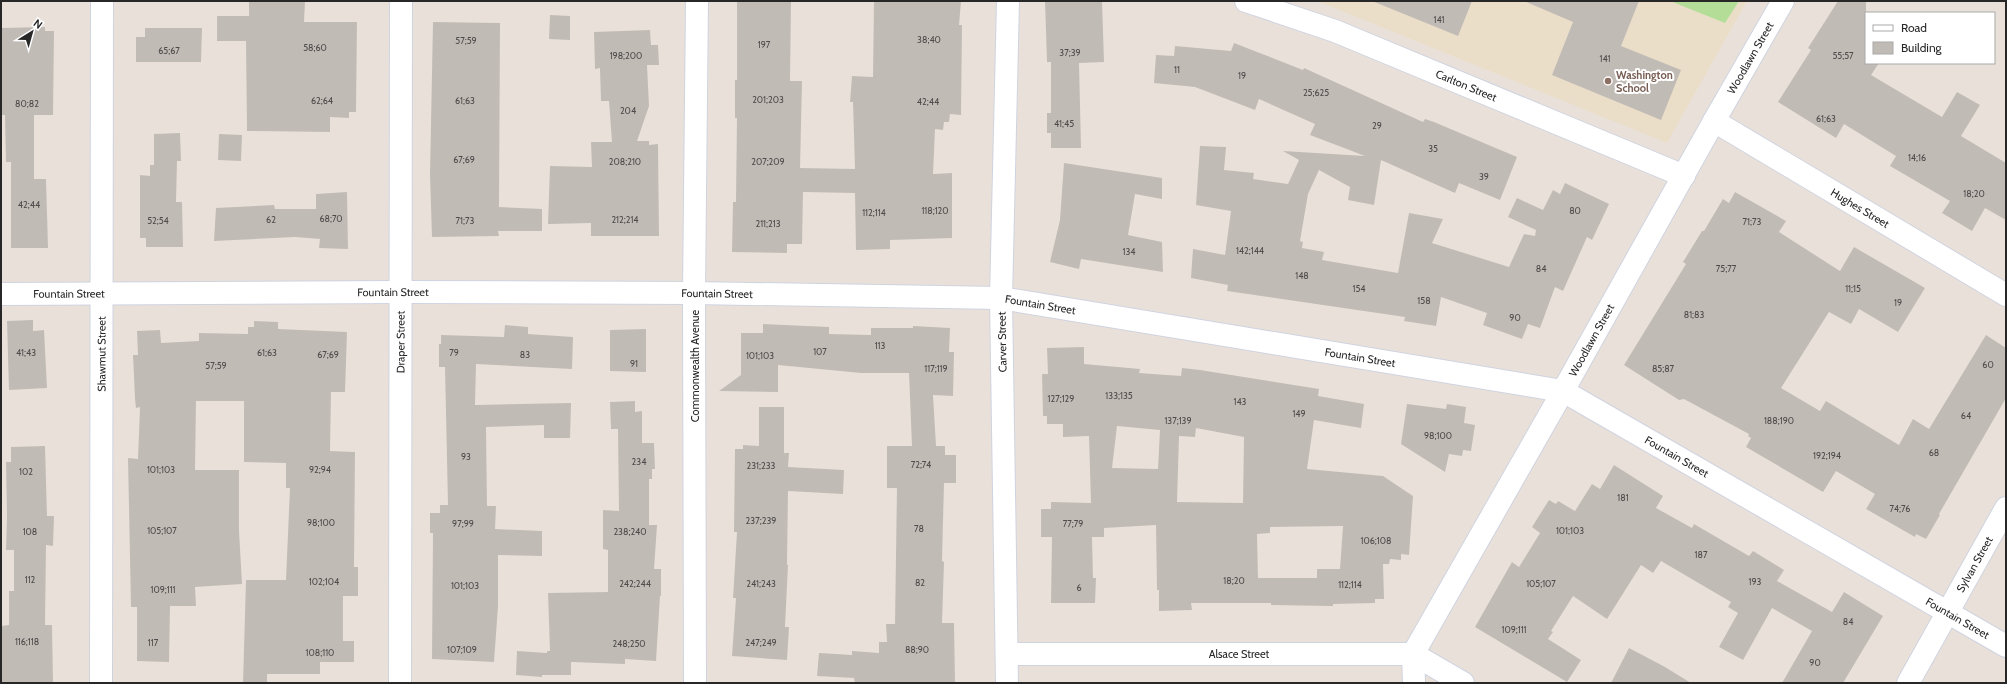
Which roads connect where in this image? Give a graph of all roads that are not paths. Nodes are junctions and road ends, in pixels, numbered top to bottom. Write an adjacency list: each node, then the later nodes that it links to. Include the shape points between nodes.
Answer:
1 (102, 1): 13 (street, Shawmut Street)
2 (402, 1): 9 (street, Draper Street)
3 (697, 1): 10 (street, Commonwealth Avenue)
4 (1008, 1): 14 (street, Carver Street)
5 (1246, 1): 8 (street, Carlton Street, via 1335,31)
6 (1783, 1): 7 (street, Woodlawn Street)
7 (1714, 121): 8 (street, Woodlawn Street); 12 (street, Hughes Street)
8 (1684, 176): 15 (street, Woodlawn Street)
9 (401, 292): 10 (street, Fountain Street); 13 (street, Fountain Street); 22 (street, Draper Street)
10 (694, 293): 14 (street, Fountain Street); 23 (street, Commonwealth Avenue)
11 (1, 294): 13 (street, Fountain Street)
12 (2006, 294)
13 (101, 295): 21 (street, Shawmut Street)
14 (1001, 298): 15 (street, Fountain Street); 19 (street, Carver Street)
15 (1563, 392): 17 (street, Fountain Street); 20 (street, Woodlawn Street)
16 (2006, 508): 17 (street, Sylvan Street)
17 (1948, 612): 18 (street, Fountain Street); 27 (street, Sylvan Street)
18 (2006, 646)
19 (1008, 654): 20 (street, Alsace Street); 24 (street, Carver Street)
20 (1413, 654): 25 (street); 26 (street)
21 (101, 683)
22 (400, 683)
23 (695, 683)
24 (1007, 683)
25 (1414, 683)
26 (1463, 683)
27 (1908, 683)

